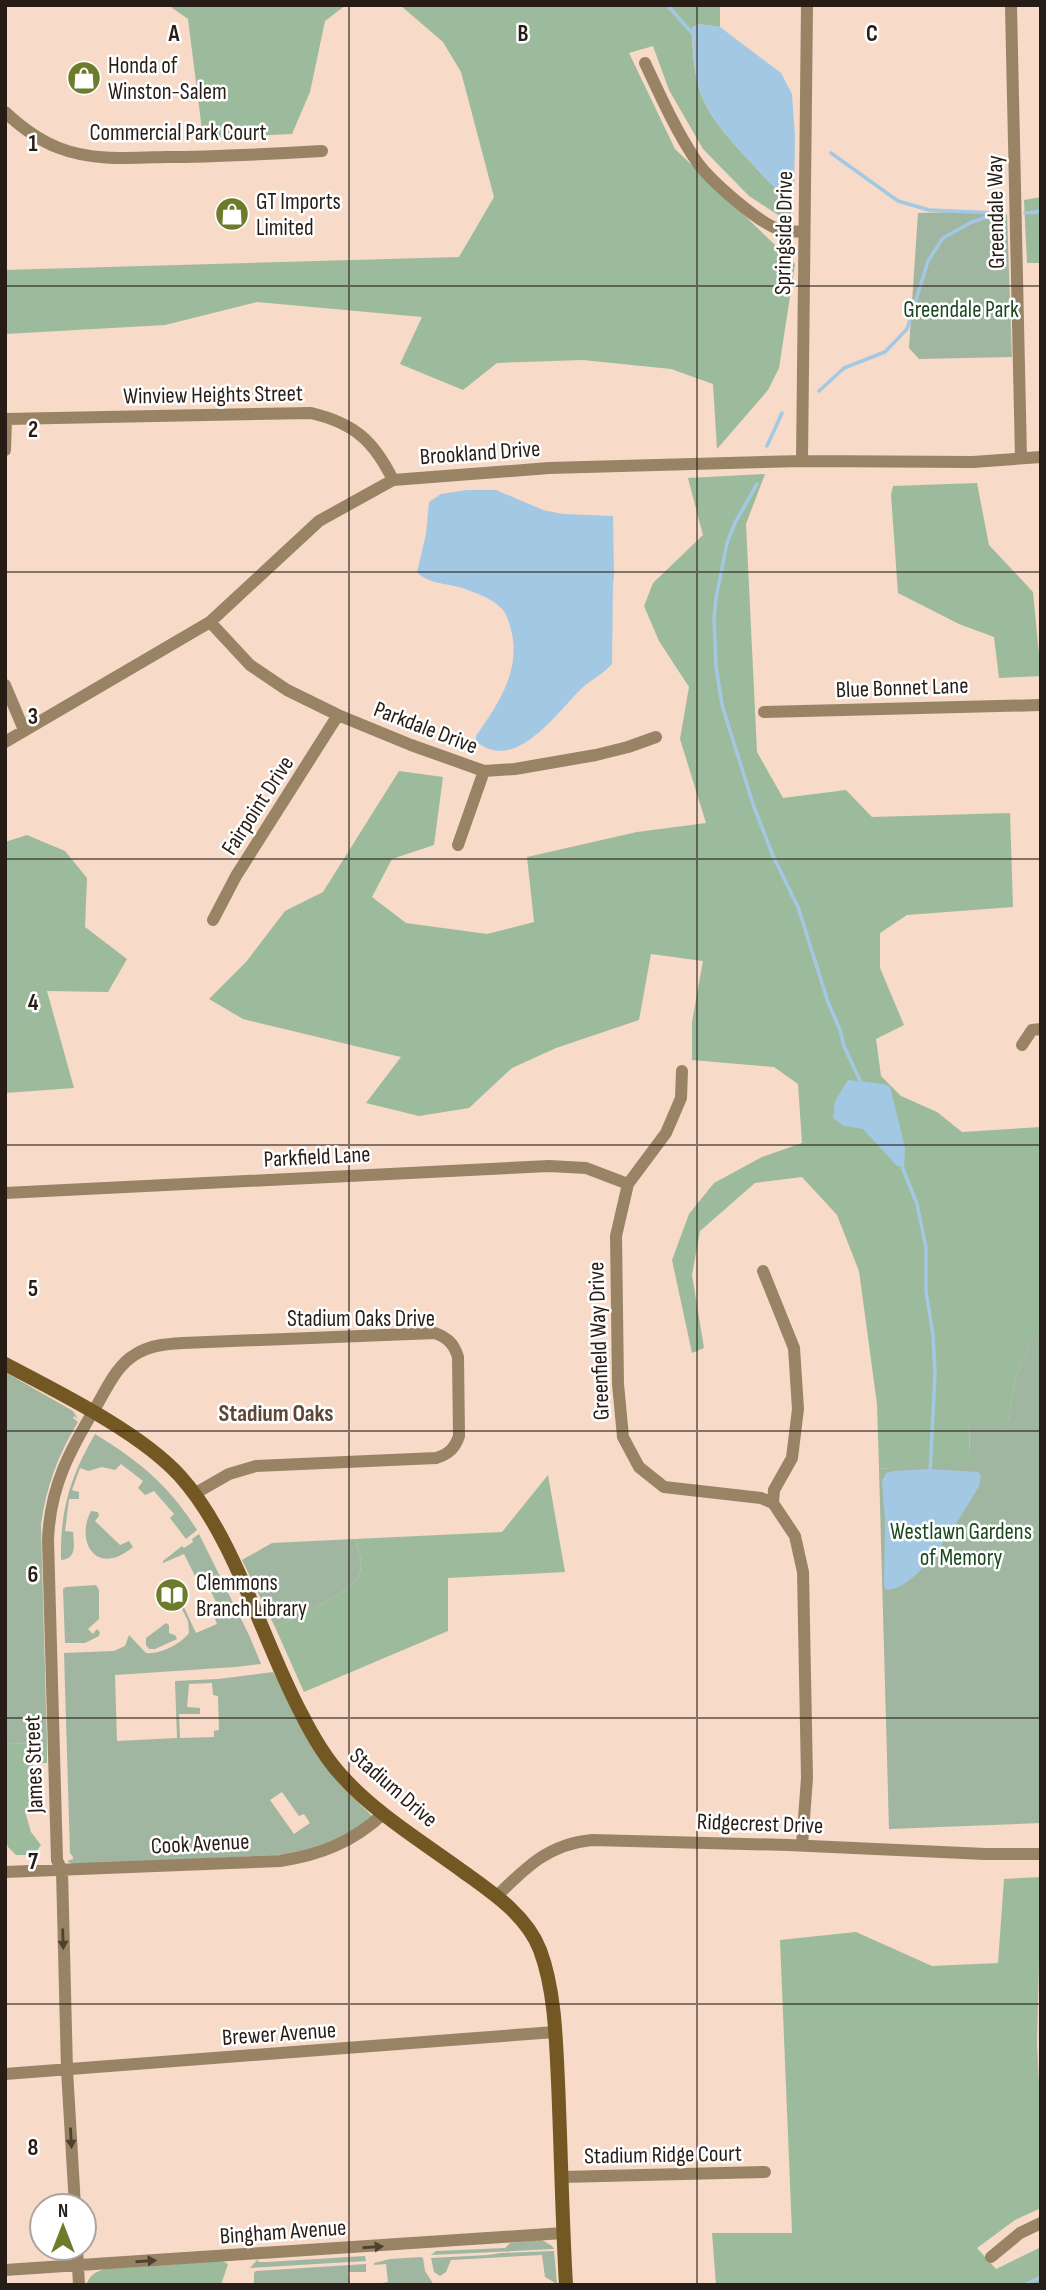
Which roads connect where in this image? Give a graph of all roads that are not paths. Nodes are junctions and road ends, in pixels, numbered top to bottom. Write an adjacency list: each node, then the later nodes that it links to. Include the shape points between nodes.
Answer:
1 (807, 5): 6 (street, Springside Drive)
2 (1011, 7): 10 (street, Greendale Way)
3 (645, 62): 6 (street, via 696,162 763,223)
4 (5, 112): 5 (street, Commercial Park Court, via 43,141 100,157)
5 (322, 151)
6 (804, 232): 11 (street, Springside Drive)
7 (6, 419): 8 (street); 12 (street, Winview Heights Street, via 312,413 341,422 363,436)
8 (5, 450)
9 (1041, 457): 10 (street, Brookland Drive)
10 (1021, 458): 11 (street, Brookland Drive)
11 (802, 461): 12 (street, Brookland Drive, via 549,468)
12 (393, 480): 13 (street, Brookland Drive, via 319,521)
13 (210, 622): 17 (street, Parkdale Drive, via 270,680); 18 (street, Brookland Drive)
14 (5, 685): 18 (street)
15 (1041, 705): 16 (street, Blue Bonnet Lane)
16 (764, 712)
17 (338, 715): 21 (street, Parkdale Drive); 23 (street, Fairpoint Drive)
18 (24, 730): 20 (street, Brookland Drive)
19 (656, 737): 21 (street, Parkdale Drive, via 596,755)
20 (5, 742)
21 (484, 771): 22 (street)
22 (458, 845)
23 (213, 920)
24 (1041, 1030): 25 (street, via 1032,1030)
25 (1022, 1045)
26 (682, 1071): 27 (street, Greenfield Way Drive, via 681,1098 666,1133)
27 (628, 1184): 28 (street, Parkfield Lane, via 586,1168 550,1166); 33 (street, Greenfield Way Drive, via 616,1236 622,1437 639,1466 664,1487)
28 (5, 1194)
29 (763, 1271): 33 (street, via 794,1348 799,1409 792,1458 774,1490)
30 (5, 1364): 31 (street, Stadium Drive)
31 (92, 1412): 32 (street, Stadium Drive, via 147,1447); 32 (street, Stadium Oaks Drive, via 125,1363 163,1344 435,1333 456,1349 459,1436 444,1456 256,1466 229,1474); 37 (street, James Street, via 62,1469 48,1533 57,1860)
32 (194, 1494): 34 (street, Stadium Drive, via 214,1525 308,1727 340,1774)
33 (773, 1503): 35 (street, via 794,1536 803,1572 807,1777)
34 (383, 1814): 37 (street, Cook Avenue, via 331,1849 280,1861); 39 (street, Stadium Drive)
35 (802, 1845): 36 (street, Ridgecrest Drive); 39 (street, Ridgecrest Drive, via 576,1842 561,1845 531,1864)
36 (1041, 1854)
37 (62, 1871): 38 (street, Cook Avenue); 41 (street, James Street, one-way to 41)
38 (5, 1872)
39 (497, 1896): 40 (street, Stadium Drive, via 530,1928 540,1948)
40 (555, 2032): 41 (street, Brewer Avenue); 44 (street, Stadium Drive)
41 (67, 2070): 42 (street, Brewer Avenue); 45 (street, James Street, one-way to 45)
42 (5, 2074)
43 (765, 2172): 44 (street, Stadium Ridge Court)
44 (562, 2177): 47 (street, Stadium Drive)
45 (74, 2192)
46 (1041, 2222): 48 (street)
47 (563, 2233): 50 (street, Bingham Avenue, one-way to 47); 53 (street, Stadium Drive)
48 (991, 2256)
49 (78, 2262): 50 (street)
50 (78, 2265): 51 (street, Bingham Avenue); 52 (street)
51 (5, 2270)
52 (79, 2285)
53 (566, 2285)

